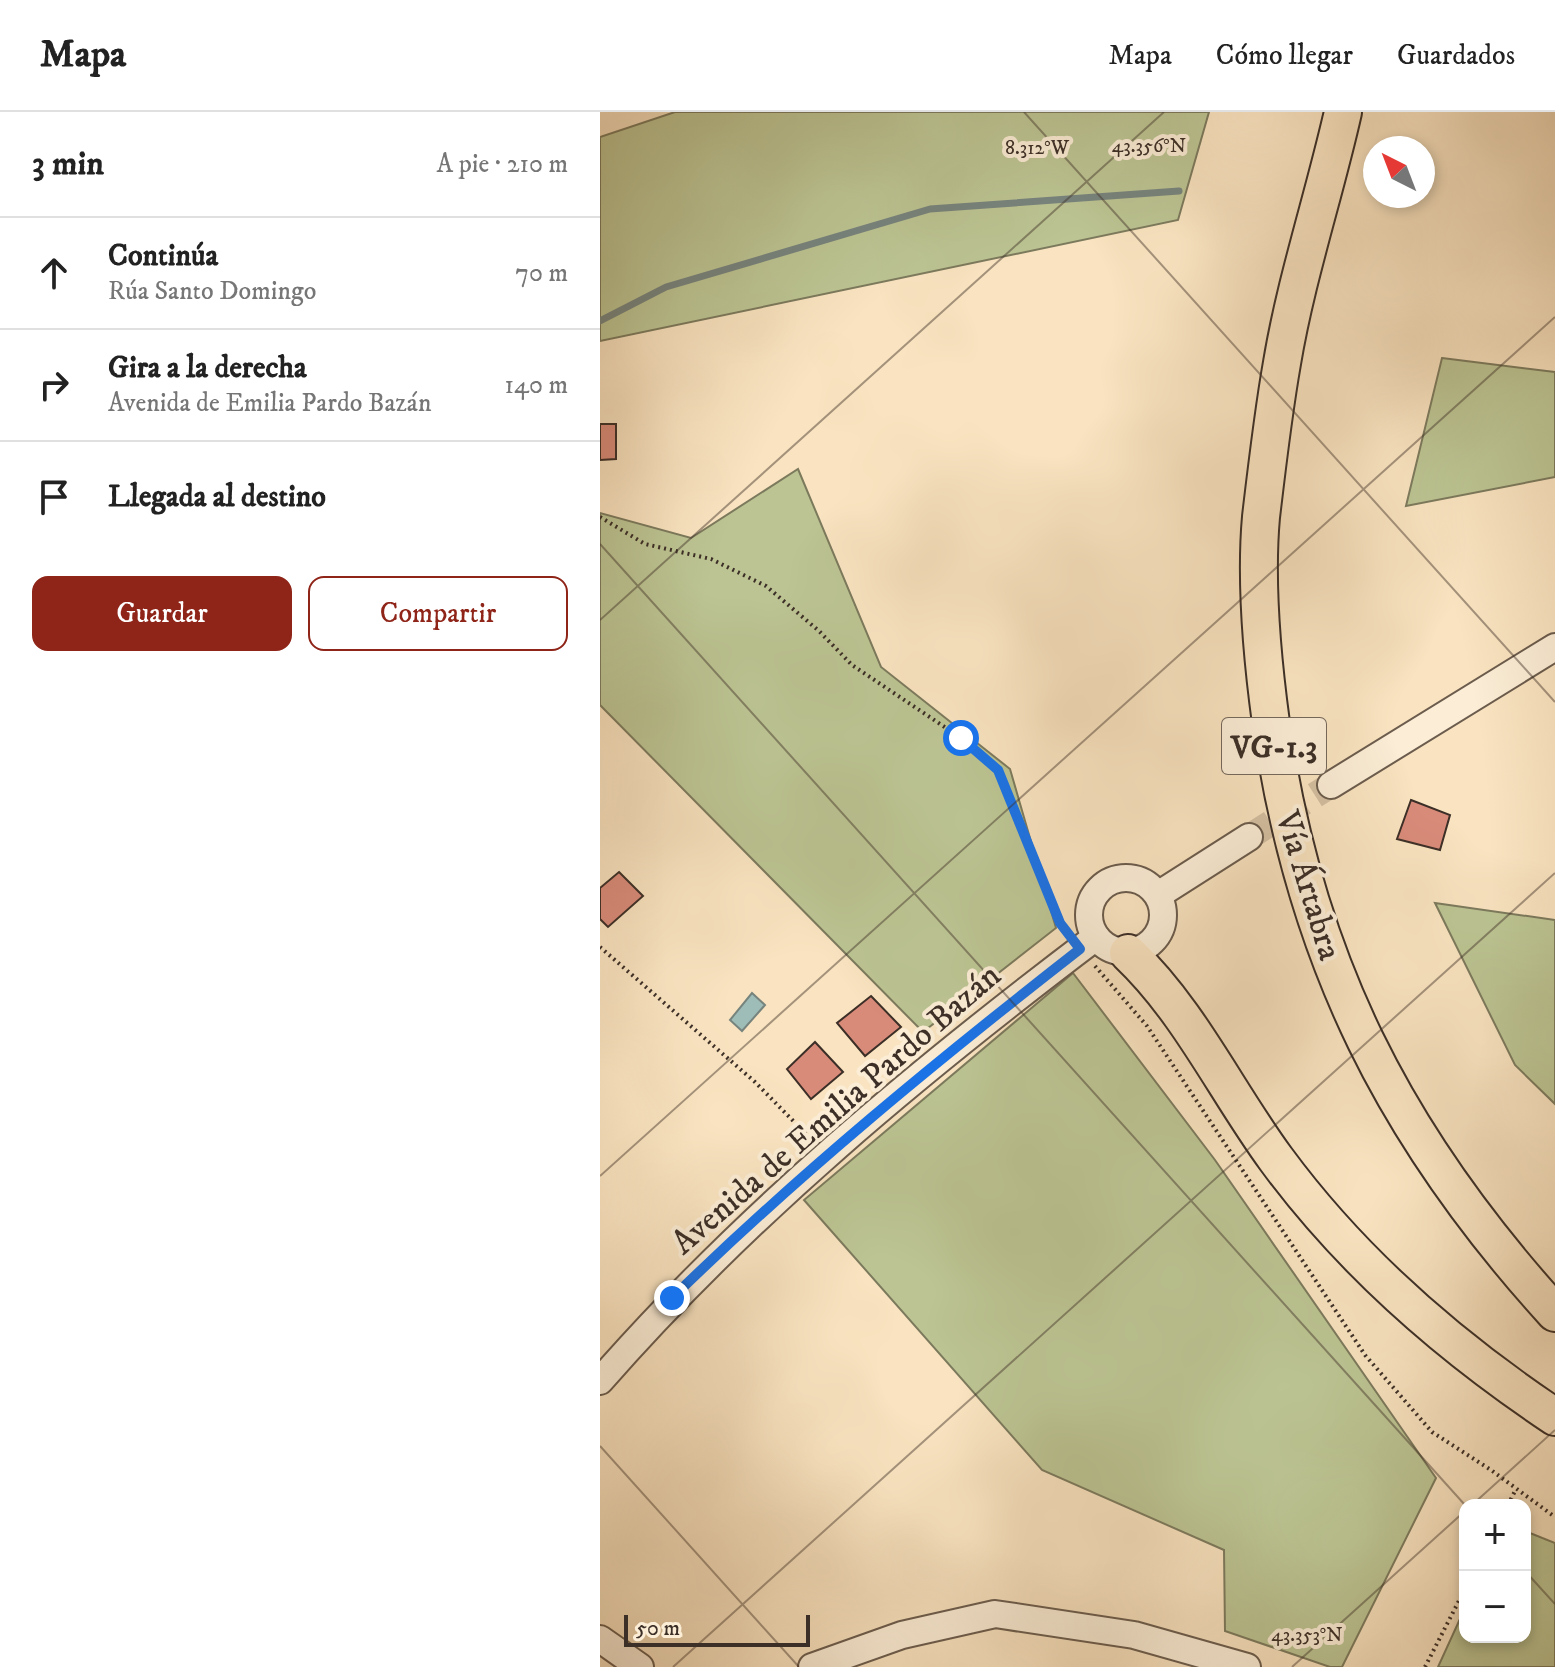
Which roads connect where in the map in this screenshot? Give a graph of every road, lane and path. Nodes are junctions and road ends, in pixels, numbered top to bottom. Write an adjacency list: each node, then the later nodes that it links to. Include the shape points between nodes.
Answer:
1 (1343, 112): 11 (highway, Vía Ártabra / VG-1.3, via 1282,361 1261,521 1262,660 1280,784 1323,941 1376,1067 1424,1150 1499,1252)
2 (600, 517): 7 (path, via 645,544 711,559 766,586 852,665 961,738 998,770 1060,923)
3 (1555, 647): 4 (street)
4 (1331, 785)
5 (1249, 837): 6 (street)
6 (1158, 895): 7 (street, via 1128,878 1105,884 1089,915); 9 (street, via 1163,920 1159,932 1152,943)
7 (1088, 943): 9 (street); 10 (street, Avenida de Emilia Pardo Bazán); 14 (path, via 1365,1355 1432,1432)
8 (600, 947): 10 (path, via 755,1082)
9 (1128, 953): 13 (highway, via 1174,1001 1276,1160 1347,1243 1449,1341)
10 (828, 1156): 12 (street, Avenida de Emilia Pardo Bazán, via 756,1216 672,1298)
11 (1555, 1313)
12 (600, 1381)
13 (1555, 1417)
14 (1517, 1489): 15 (path); 16 (path)
15 (1511, 1499)
16 (1555, 1517)
17 (1459, 1601): 22 (path)
18 (600, 1639): 19 (street)
19 (640, 1667)
20 (812, 1667): 21 (street, via 902,1635 995,1614 1134,1635)
21 (1247, 1667)
22 (1425, 1667)

